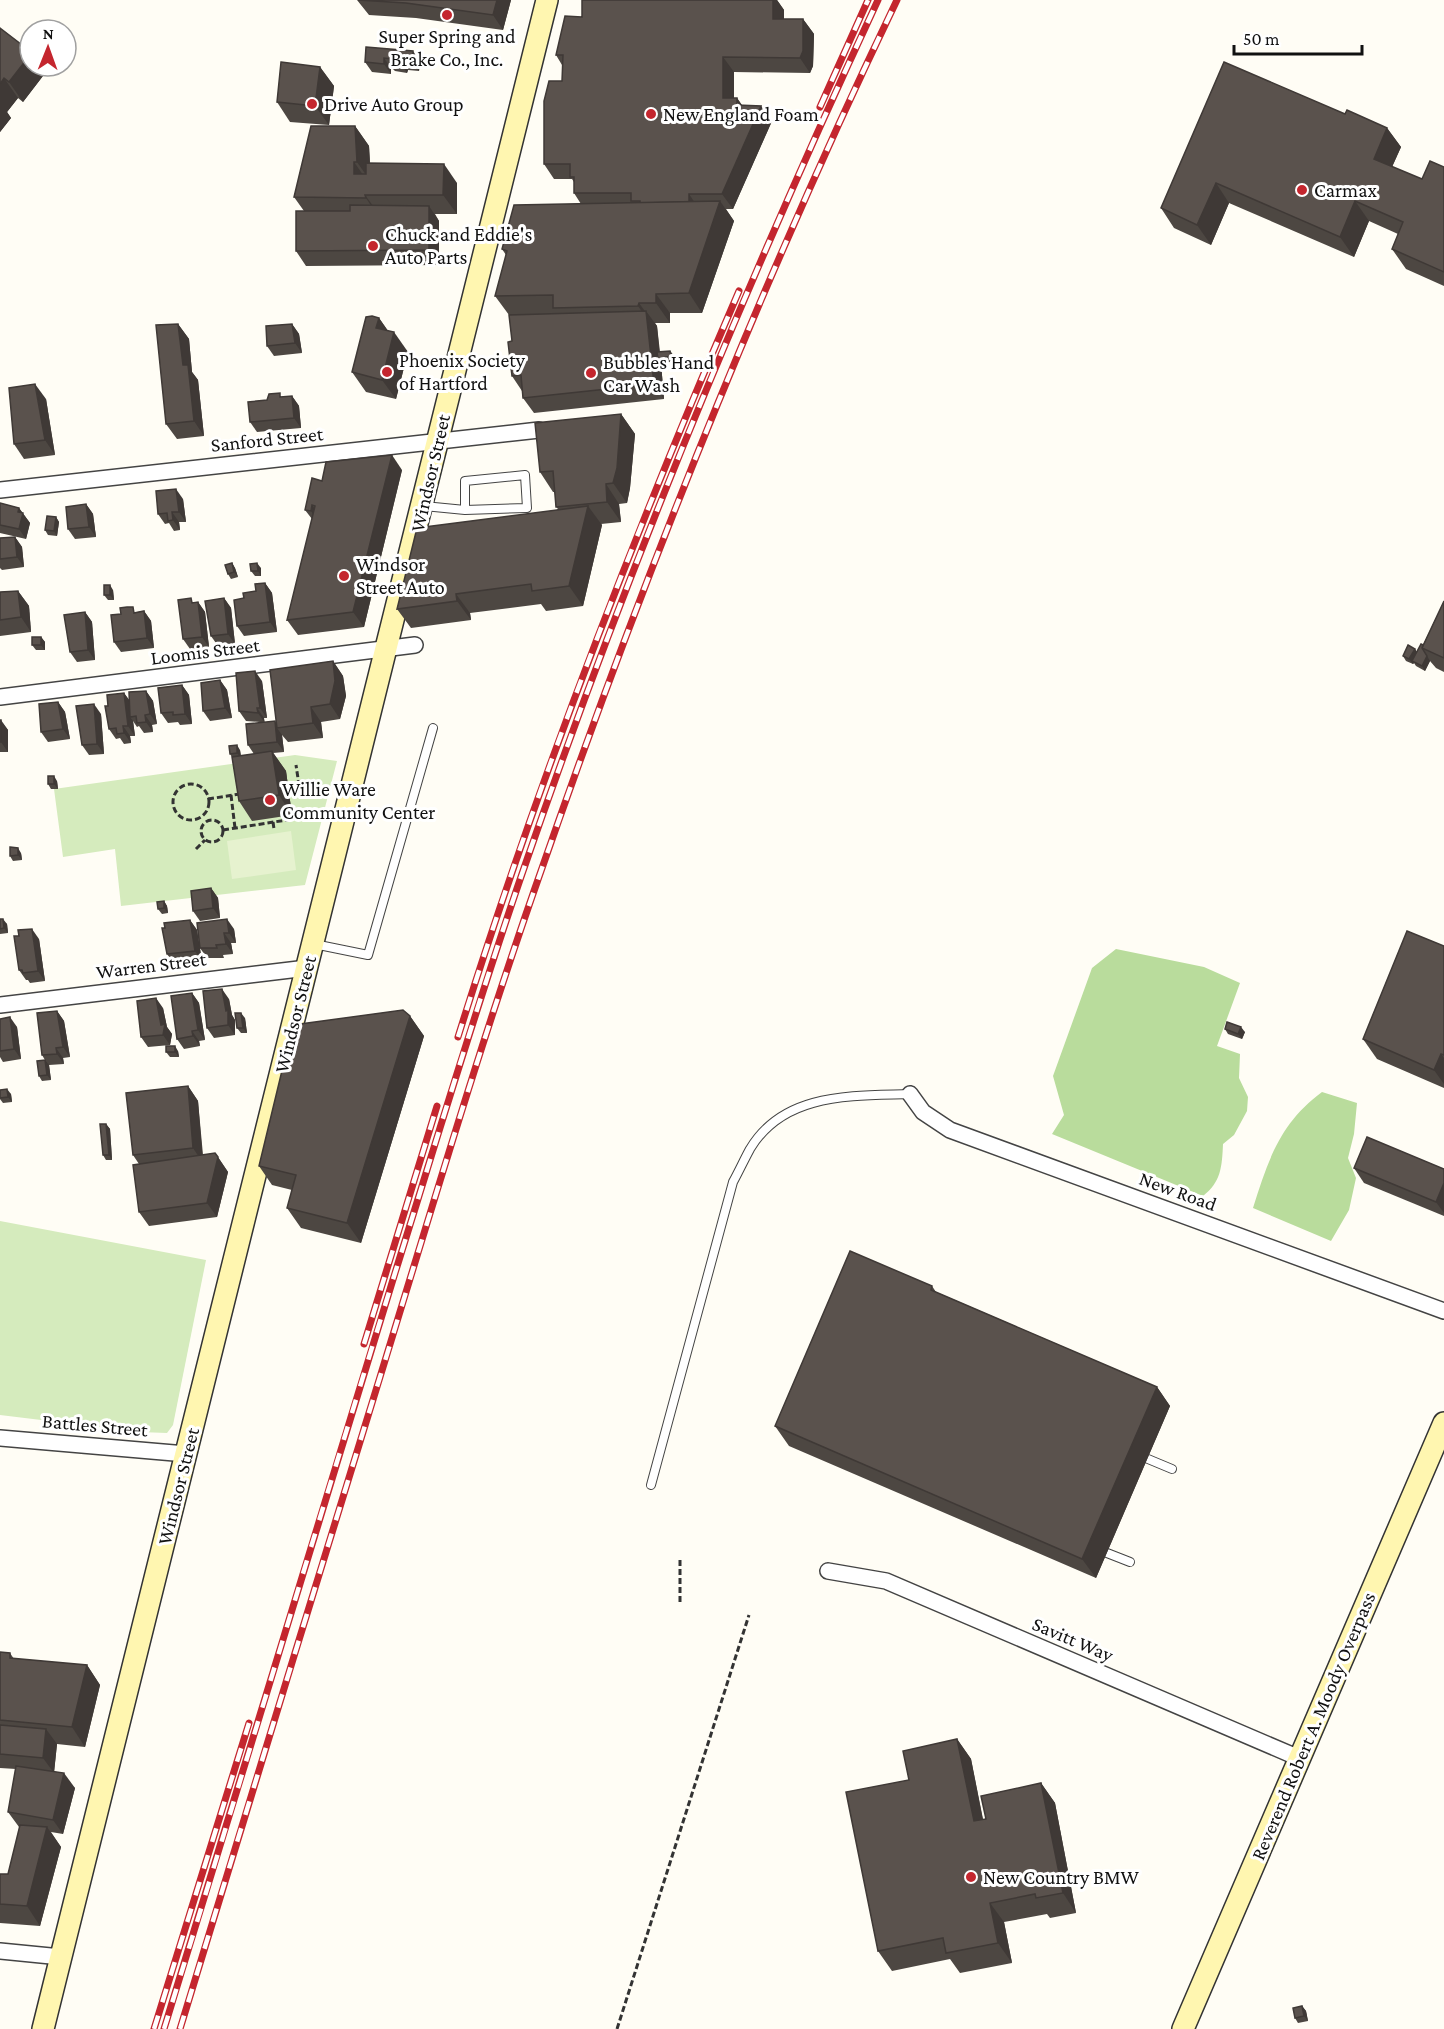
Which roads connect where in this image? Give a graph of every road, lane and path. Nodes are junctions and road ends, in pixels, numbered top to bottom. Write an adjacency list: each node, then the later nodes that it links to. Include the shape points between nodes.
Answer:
1 (547, 0): 3 (main road, Windsor Street)
2 (539, 430): 3 (street, Sanford Street)
3 (437, 441): 4 (street, Sanford Street); 5 (main road, Windsor Street)
4 (0, 490)
5 (423, 506): 6 (lane); 8 (main road, Windsor Street)
6 (465, 510): 6 (lane, via 527,508 525,474 465,481)
7 (416, 645): 8 (street, Loomis Street)
8 (386, 650): 9 (street, Loomis Street); 25 (main road, Windsor Street)
9 (0, 697)
10 (433, 728): 25 (lane, via 368,955)
11 (296, 765): 12 (path, via 299,785)
12 (289, 786)
13 (248, 792): 14 (path)
14 (231, 795): 15 (path); 20 (path)
15 (208, 799): 17 (path); 17 (path, via 205,791 195,785 184,786 175,793 173,805 179,815 189,820)
16 (327, 814): 19 (path)
17 (201, 817): 18 (path)
18 (205, 822): 22 (path, via 217,821); 23 (path, via 201,830)
19 (273, 822): 20 (path); 21 (path)
20 (236, 828): 22 (path)
21 (274, 829)
22 (223, 830): 23 (path, via 216,841)
23 (205, 840): 24 (path)
24 (196, 849)
25 (312, 944): 26 (main road, Windsor Street)
26 (306, 968): 27 (street, Warren Street); 32 (main road, Windsor Street)
27 (0, 1005)
28 (910, 1094): 29 (street, New Road, via 923,1112 950,1130); 35 (lane, via 809,1102 778,1118 751,1147 733,1182)
29 (1444, 1311)
30 (1444, 1423): 42 (main road, Reverend Robert A. Moody Overpass)
31 (0, 1438): 32 (street, Battles Street)
32 (186, 1454): 44 (main road, Windsor Street)
33 (1148, 1459): 34 (lane)
34 (1172, 1469)
35 (651, 1485)
36 (1107, 1553): 38 (lane)
37 (680, 1557): 40 (path)
38 (1131, 1562)
39 (828, 1571): 42 (street, Savitt Way, via 886,1581)
40 (680, 1602)
41 (749, 1615): 46 (path)
42 (1299, 1758): 47 (main road, Reverend Robert A. Moody Overpass)
43 (0, 1951): 44 (street)
44 (61, 1957): 45 (main road, Windsor Street)
45 (43, 2029)
46 (617, 2029)
47 (1183, 2029)

